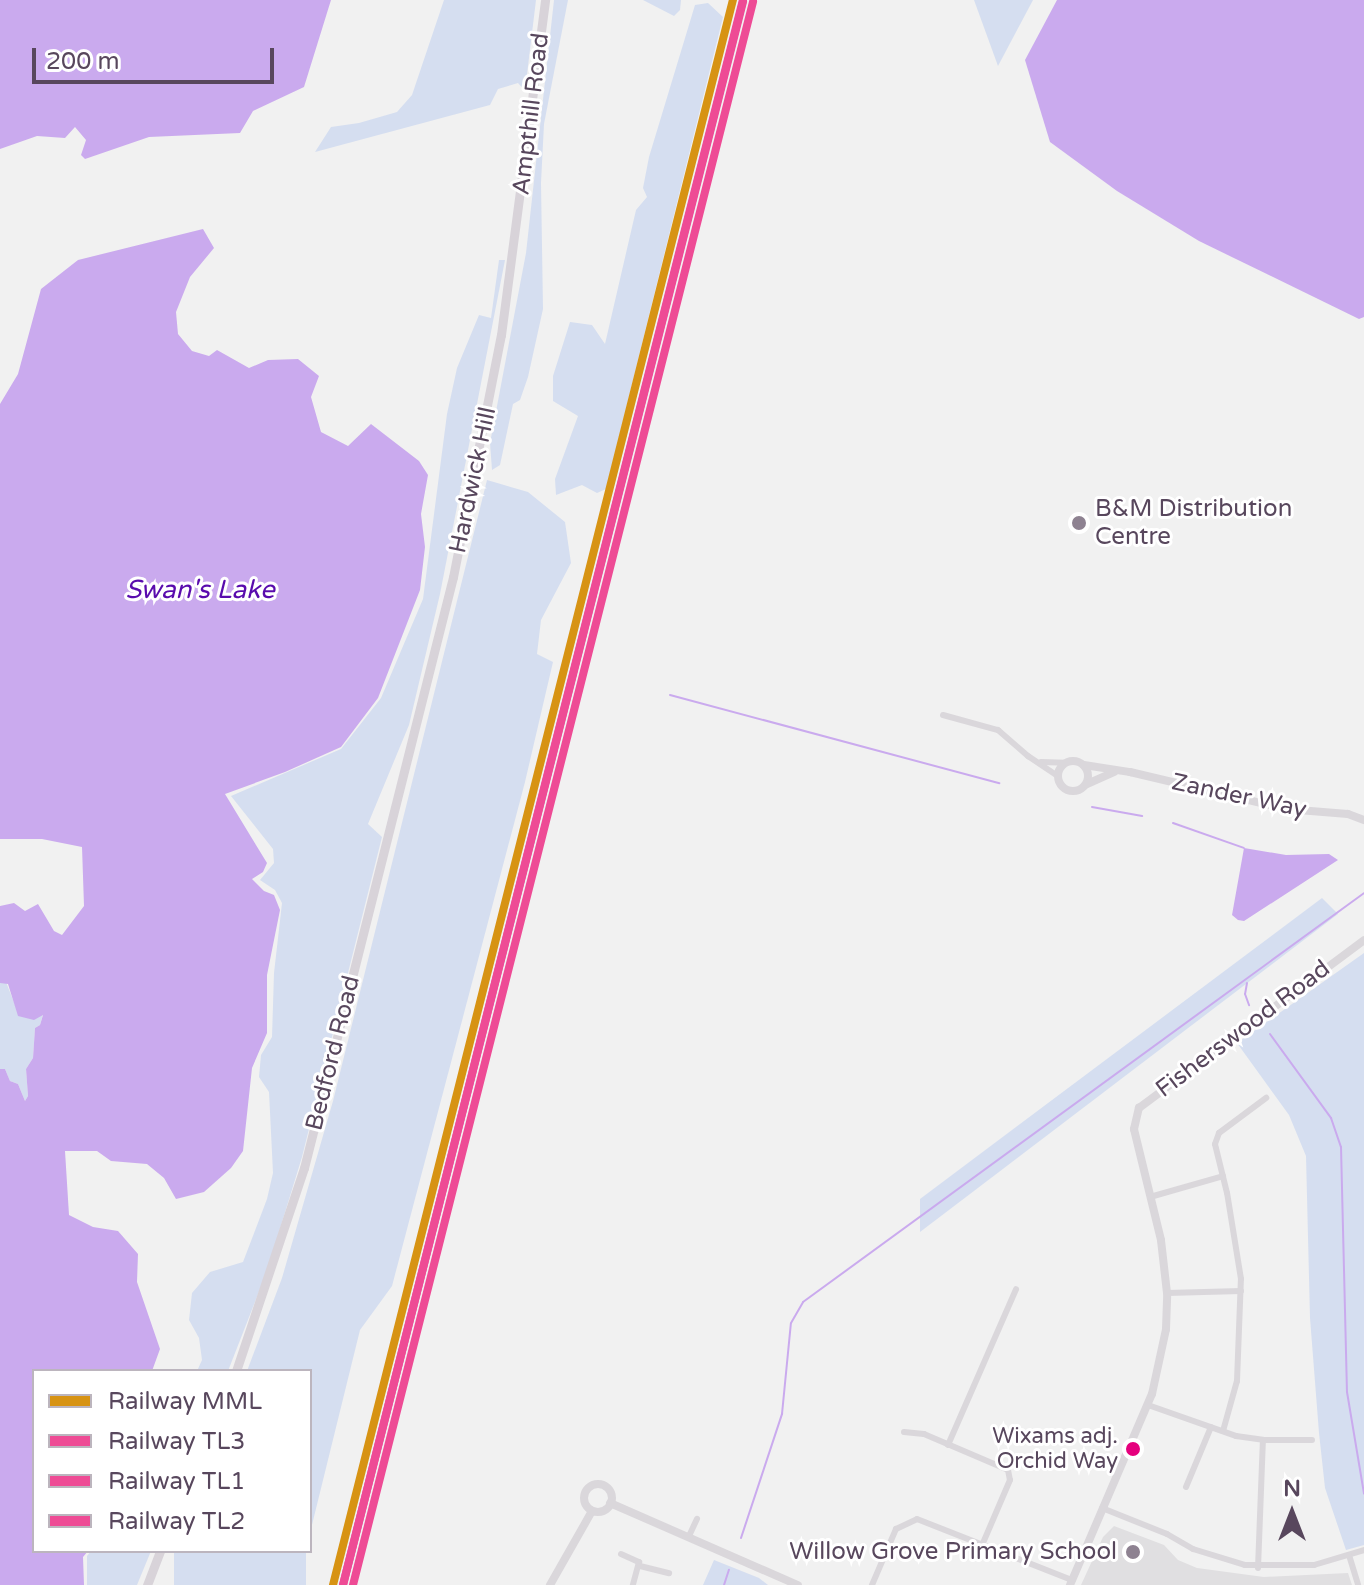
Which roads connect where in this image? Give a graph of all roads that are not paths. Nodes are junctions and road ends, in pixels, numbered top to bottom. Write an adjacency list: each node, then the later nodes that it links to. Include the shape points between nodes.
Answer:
1 (545, 0): 2 (main road, Ampthill Road)
2 (516, 227): 4 (main road, Hardwick Hill, via 485,429)
3 (943, 715): 5 (street, via 998,730)
4 (415, 730): 19 (main road, Bedford Road, via 304,1168)
5 (1037, 762): 6 (street); 9 (street)
6 (1066, 763): 7 (street); 9 (street)
7 (1084, 765): 8 (street, Zander Way); 10 (street)
8 (1115, 771): 10 (street); 11 (street, Zander Way, via 1286,809)
9 (1058, 776): 10 (street, via 1069,791)
10 (1087, 784)
11 (1364, 820)
12 (1364, 940): 15 (street, Fisherswood Road, via 1139,1108 1134,1129)
13 (1266, 1098): 14 (street, via 1216,1138)
14 (1223, 1176): 15 (street); 17 (street)
15 (1150, 1197): 18 (street, Fisherswood Road)
16 (1016, 1289): 26 (street)
17 (1241, 1291): 18 (street); 22 (street, via 1238,1370)
18 (1167, 1293): 20 (street, Fisherswood Road, via 1166,1329)
19 (237, 1369)
20 (1148, 1405): 21 (street); 29 (street, Fisherswood Road)
21 (1211, 1427): 22 (street); 27 (street)
22 (1223, 1431): 24 (street)
23 (904, 1432): 26 (street)
24 (1263, 1440): 25 (street); 39 (street)
25 (1312, 1440)
26 (948, 1445): 33 (street, via 1008,1470 1010,1480)
27 (1186, 1487)
28 (610, 1503): 30 (street); 30 (street, via 607,1488 593,1486 584,1499); 32 (street)
29 (1102, 1508): 39 (street, via 1206,1554); 41 (street, Fisherswood Road)
30 (592, 1511): 43 (street)
31 (697, 1519): 32 (street)
32 (689, 1536): 45 (street)
33 (982, 1542): 41 (street); 46 (street, via 925,1520 909,1521 892,1534)
34 (1364, 1550): 37 (street)
35 (159, 1553): 42 (main road)
36 (621, 1554): 38 (street)
37 (1349, 1555): 39 (street, via 1314,1565); 47 (street)
38 (640, 1566): 40 (street); 44 (street)
39 (1258, 1568)
40 (669, 1573)
41 (1071, 1582)
42 (147, 1585)
43 (550, 1585)
44 (633, 1585)
45 (798, 1585)
46 (872, 1585)
47 (1358, 1585)

